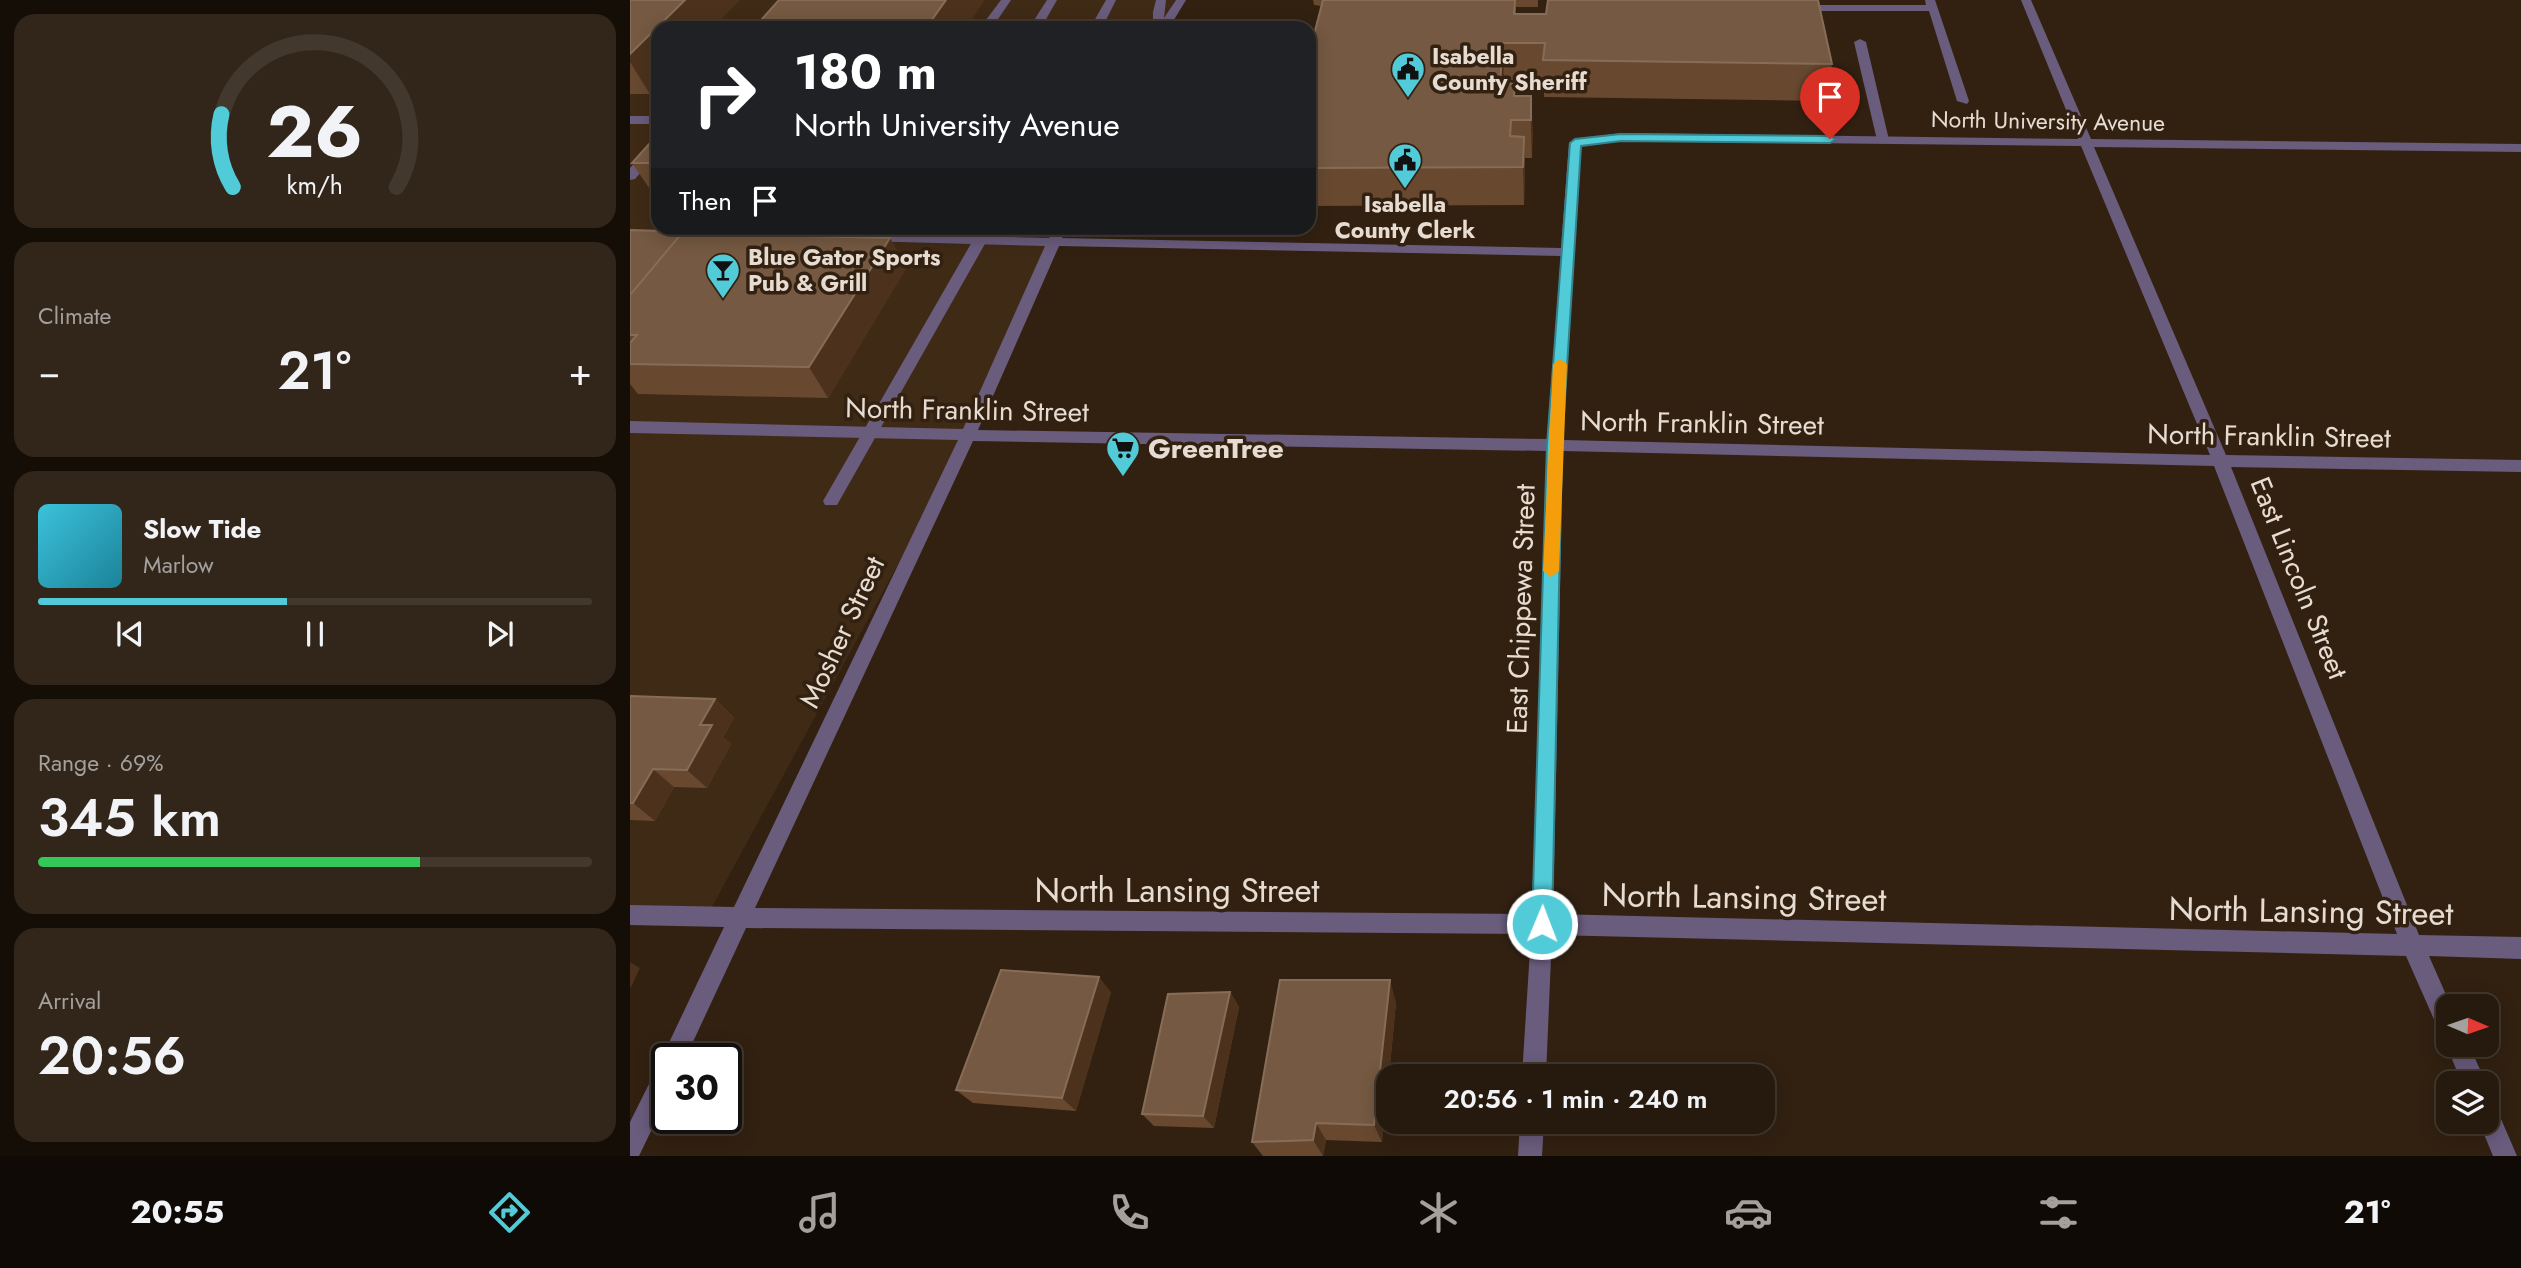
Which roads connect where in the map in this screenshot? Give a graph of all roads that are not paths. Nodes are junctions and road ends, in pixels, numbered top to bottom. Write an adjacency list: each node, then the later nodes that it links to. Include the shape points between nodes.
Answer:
1 (1006, 0): 9 (street)
2 (1052, 0): 10 (street)
3 (1111, 0): 11 (street)
4 (1161, 0): 12 (street)
5 (1181, 0): 13 (street)
6 (2026, 0): 19 (street, East Lincoln Street)
7 (1931, 4): 8 (street); 15 (street)
8 (1780, 8)
9 (991, 21)
10 (1039, 21)
11 (1100, 21)
12 (1159, 21)
13 (1166, 21)
14 (1860, 42): 18 (street)
15 (1963, 101)
16 (630, 120): 17 (street)
17 (651, 120)
18 (1883, 140): 19 (street, North University Avenue); 20 (street, North University Avenue, via 1621,138)
19 (2085, 142): 21 (street, North University Avenue); 32 (street, East Lincoln Street)
20 (1575, 143): 27 (street, East Chippewa Street)
21 (2521, 148)
22 (651, 153): 23 (street)
23 (630, 176)
24 (983, 235): 29 (street)
25 (1056, 235): 30 (street, Mosher Street)
26 (1084, 235): 27 (street)
27 (1568, 252): 31 (street, East Chippewa Street)
28 (630, 427): 29 (street, North Franklin Street)
29 (870, 434): 30 (street, North Franklin Street); 34 (street)
30 (967, 437): 31 (street, North Franklin Street); 36 (street, Mosher Street)
31 (1555, 445): 32 (street, North Franklin Street); 37 (street, East Chippewa Street)
32 (2221, 462): 33 (street, North Franklin Street); 38 (street, East Lincoln Street)
33 (2521, 466)
34 (831, 501)
35 (630, 915): 36 (street, North Lansing Street)
36 (741, 919): 37 (street, North Lansing Street); 41 (street, Mosher Street)
37 (1542, 924): 38 (street, North Lansing Street); 42 (street, East Chippewa Street)
38 (2412, 944): 39 (street, North Lansing Street); 40 (street, East Lincoln Street)
39 (2521, 948)
40 (2436, 998)
41 (681, 1043)
42 (1535, 1064)
43 (651, 1105): 46 (street)
44 (1531, 1134): 47 (street)
45 (2496, 1134): 48 (street)
46 (630, 1149)
47 (1530, 1156)
48 (2505, 1156)

